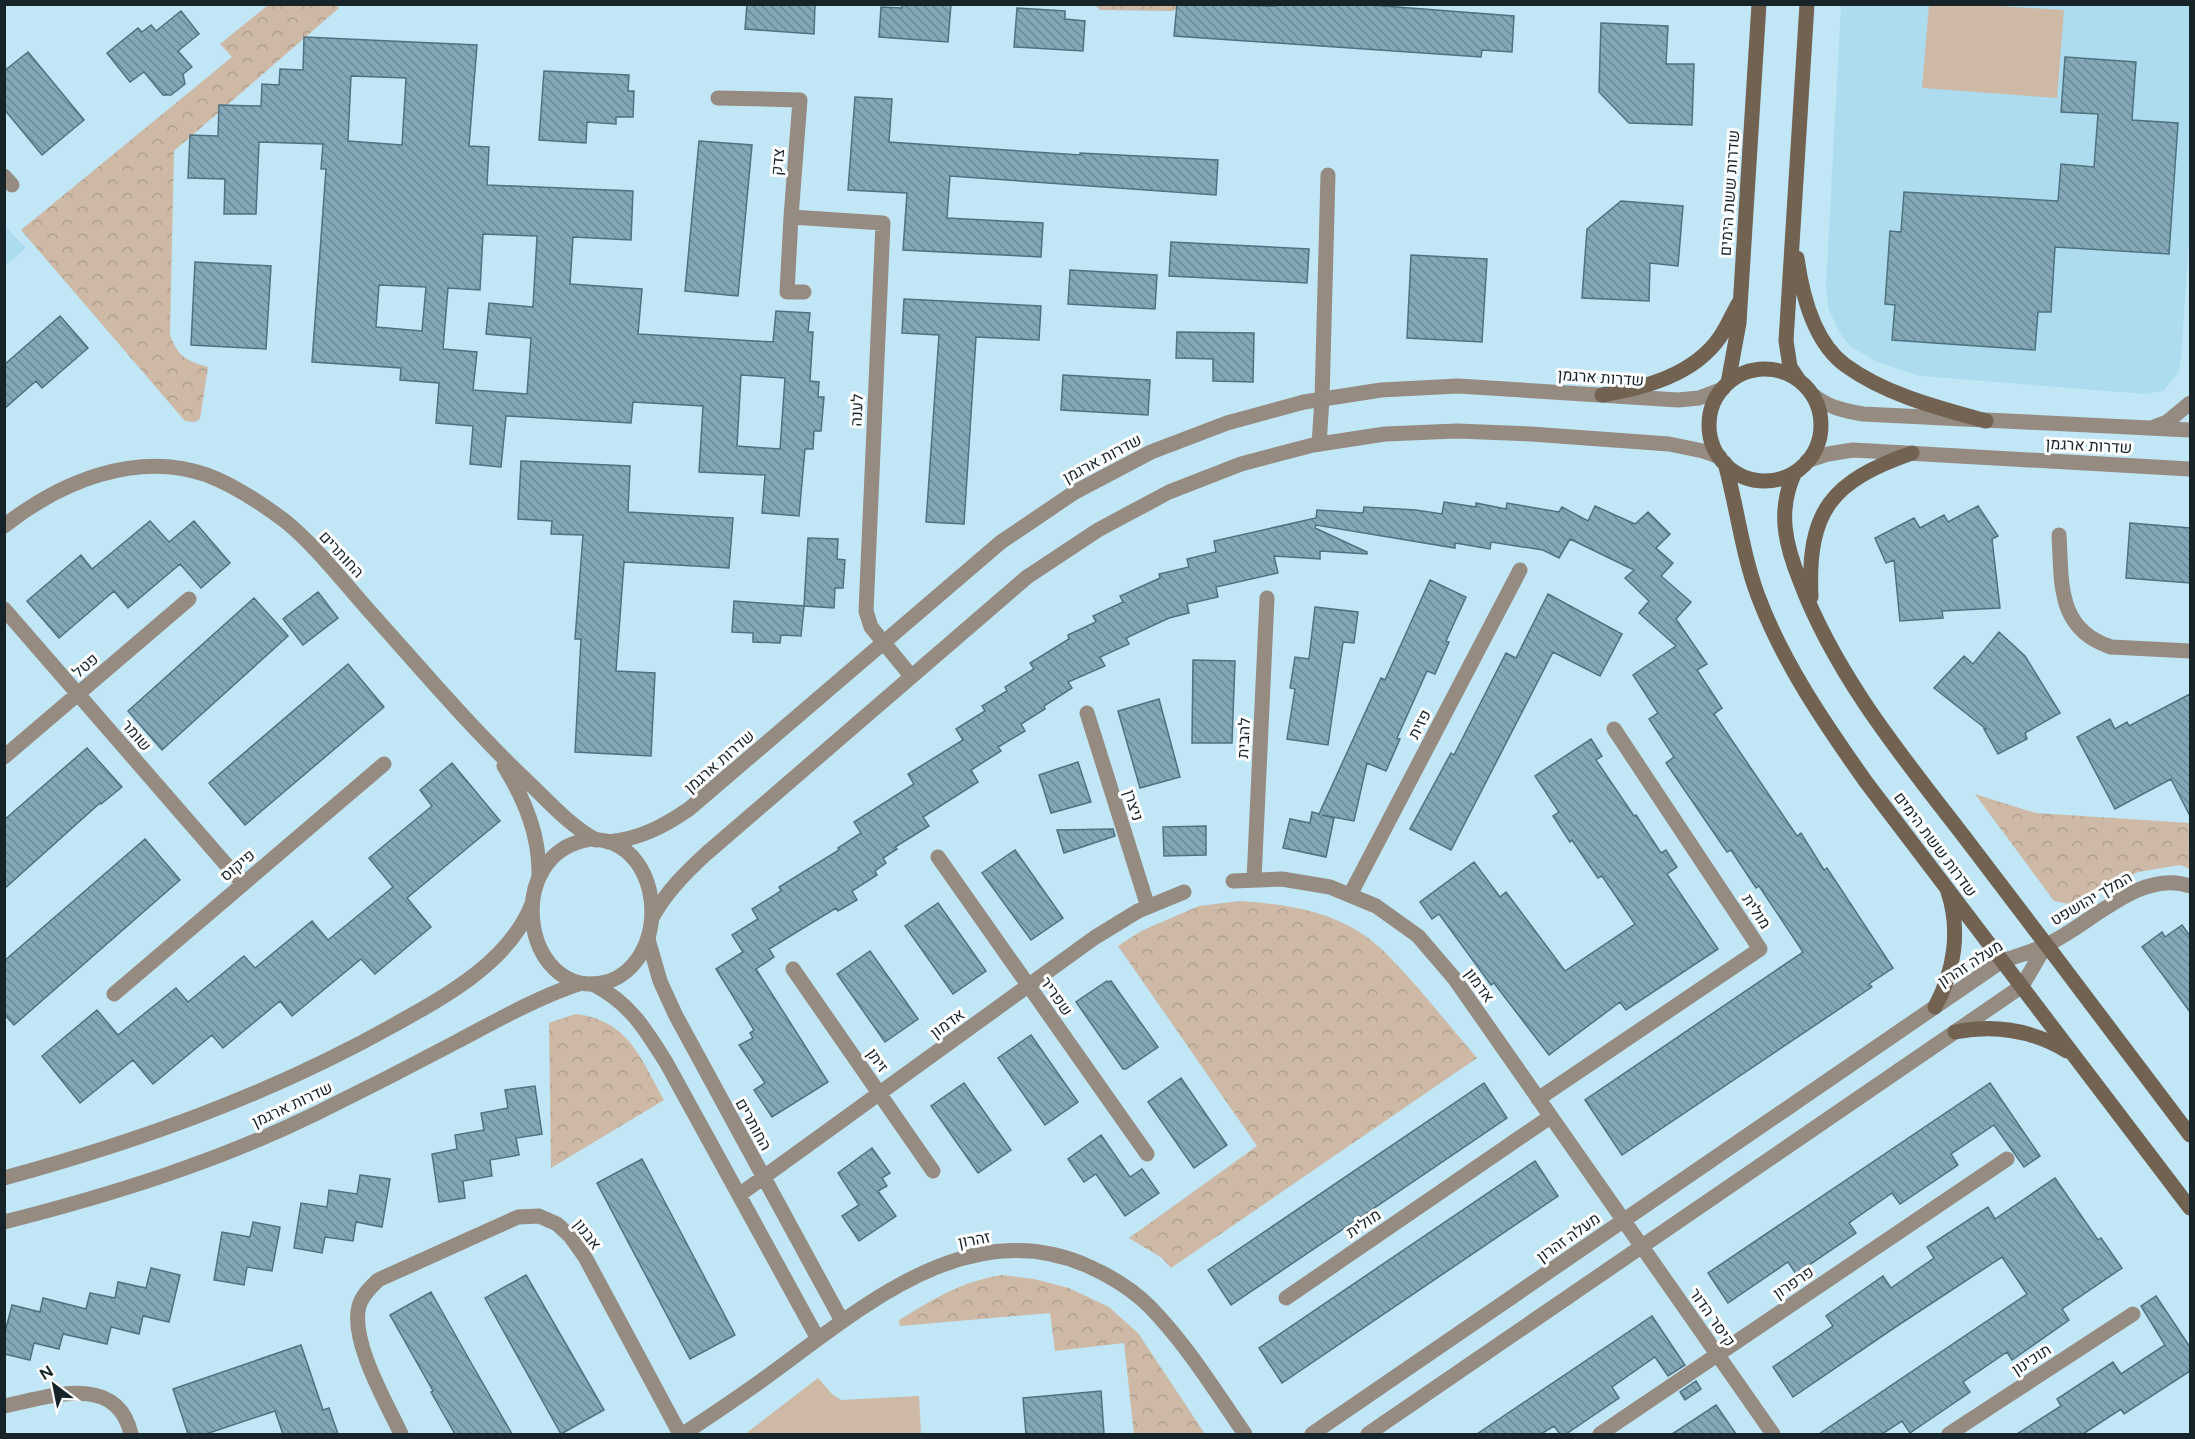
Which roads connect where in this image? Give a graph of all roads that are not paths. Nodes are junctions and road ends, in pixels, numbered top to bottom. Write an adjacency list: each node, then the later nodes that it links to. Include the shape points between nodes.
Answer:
1 (1759, 4): 8 (main road, שדרות ששת הימים)
2 (1807, 4): 6 (main road)
3 (718, 98): 5 (street, צדק, via 800,100)
4 (1328, 174): 13 (street)
5 (791, 217): 7 (street, צדק, via 787,292); 31 (street, לענה, via 883,223 866,611)
6 (1793, 225): 9 (main road, via 1786,340 1790,367); 15 (main road, via 1805,301 1820,334 1844,364 1897,392)
7 (804, 292)
8 (1740, 299): 10 (main road, שדרות ששת הימים, via 1739,323); 11 (main road, via 1719,338 1701,357 1656,382)
9 (1798, 379): 10 (main road, via 1778,370 1756,370); 12 (main road)
10 (1725, 386): 11 (street, שדרות ארגמן, via 1699,398 1678,400); 20 (main road, via 1714,402 1709,423 1713,444)
11 (1602, 395): 13 (street, שדרות ארגמן, via 1458,386 1381,390)
12 (1813, 395): 15 (street, שדרות ארגמן, via 1836,408 1863,414); 21 (main road, via 1821,426 1816,447)
13 (1322, 399): 18 (street); 31 (street, שדרות ארגמן, via 1227,423 1151,452 1076,492 1001,542)
14 (2190, 403): 16 (street, via 2177,416)
15 (1986, 421): 16 (street, שדרות ארגמן)
16 (2154, 428): 17 (street, שדרות ארגמן)
17 (2190, 430)
18 (1319, 444): 20 (street, via 1385,434 1457,431 1669,444); 33 (street, via 1241,465 1169,492 1098,530 1028,577)
19 (1912, 453): 21 (street, שדרות ארגמן, via 1847,450); 22 (street, שדרות ארגמן); 30 (main road, via 1854,479 1822,515 1811,570)
20 (1722, 460): 23 (main road, via 1742,476 1763,481); 46 (main road, שדרות ששת הימים, via 1758,597 1788,660 1845,752)
21 (1807, 461): 23 (main road)
22 (2190, 469)
23 (1795, 472): 30 (main road, שדרות ששת הימים, via 1786,493 1784,518 1791,554)
24 (4, 526): 37 (street, החותרים, via 73,483 119,469 163,466 206,475 248,494 279,517 326,562)
25 (2059, 535): 32 (street, via 2063,595 2069,614 2081,631 2111,647)
26 (1520, 570): 49 (street, פזית)
27 (1267, 598): 43 (street, להבית)
28 (189, 599): 34 (street, פטל)
29 (4, 609): 34 (street, שומר)
30 (1812, 609): 54 (main road, שדרות ששת הימים, via 1882,727)
31 (882, 642): 33 (street, לענה); 40 (street, שדרות ארגמן, via 689,809 651,832)
32 (2190, 651)
33 (911, 676): 52 (street, via 687,872)
34 (78, 695): 38 (street, פטל); 45 (street, שומר)
35 (1087, 713): 51 (street, ניצרן)
36 (1614, 729): 65 (street, מולית, via 1760,949)
37 (490, 747): 40 (street, החותרים, via 566,819); 42 (street, החותרים, via 517,789 532,823)
38 (4, 757)
39 (384, 764): 45 (street, פיקוס)
40 (602, 841): 42 (street, via 567,845 548,861); 52 (street, via 624,851 641,870 651,896)
41 (938, 857): 58 (street, שפריר)
42 (539, 877): 50 (street)
43 (1254, 880): 44 (street, אדמון); 49 (street, אדמון, via 1282,879 1330,887)
44 (1233, 881)
45 (243, 884): 60 (street, פיקוס)
46 (1946, 886): 55 (main road, שדרות ששת הימים); 61 (main road, via 1954,943 1950,974)
47 (2190, 886): 54 (street, המלך יהושפט, via 2171,882 2148,886)
48 (1184, 892): 51 (street, אדמון)
49 (1350, 895): 65 (street, אדמון, via 1376,906 1418,936 1454,978)
50 (532, 904): 57 (street, via 533,928 543,954 560,973); 71 (street, שדרות ארגמן, via 519,930 496,956 430,1005 362,1043 231,1104 168,1128)
51 (1148, 907): 58 (street, אדמון, via 1094,938)
52 (652, 918): 53 (street)
53 (648, 939): 57 (street, via 627,971 606,982); 72 (street, החותרים, via 667,999)
54 (2046, 945): 55 (street, מעלה זהרון); 59 (street); 67 (main road, שדרות ששת הימים)
55 (2002, 961): 59 (main road, שדרות ששת הימים); 61 (street, מעלה זהרון)
56 (793, 969): 64 (street, זיתן)
57 (587, 984): 73 (street, via 621,1001 645,1029); 76 (street, שדרות ארגמן, via 510,1013 314,1115 248,1144 120,1190)
58 (1028, 986): 64 (street, אדמון); 68 (street, שפריר)
59 (2022, 986): 62 (street); 63 (main road, שדרות ששת הימים)
60 (114, 994)
61 (1935, 1007): 75 (street, מעלה זהרון)
62 (1955, 1032): 63 (main road, via 1995,1028 2022,1031 2054,1043); 77 (street)
63 (2074, 1056): 74 (main road, שדרות ששת הימים)
64 (880, 1094): 70 (street, זיתן); 72 (street, אדמון)
65 (1538, 1099): 66 (street, אדמון)
66 (1550, 1117): 75 (street, אדמון); 78 (street, מולית)
67 (2190, 1135)
68 (1147, 1154)
69 (2007, 1159): 82 (street, פרפרון)
70 (933, 1171)
71 (4, 1178)
72 (763, 1178): 73 (street, אדמון); 80 (street, החותרים)
73 (739, 1195): 81 (street)
74 (2190, 1208)
75 (1623, 1221): 77 (street, קיסר הדור); 88 (street, מעלה זהרון)
76 (4, 1222)
77 (1641, 1247): 82 (street, קיסר הדור); 89 (street)
78 (1286, 1298)
79 (2133, 1314): 92 (street, תוכינון)
80 (842, 1321): 81 (street, זהרון); 87 (street, זהרון, via 886,1291 936,1266 984,1253 1029,1250 1072,1259 1112,1277 1149,1306 1183,1345)
81 (818, 1339): 86 (street, זהרון)
82 (1717, 1355): 90 (street, פרפרון); 91 (street, קיסר הדור)
83 (4, 1406): 84 (street, via 75,1392 92,1394 121,1412)
84 (130, 1434)
85 (401, 1434): 86 (street, אבנון, via 360,1341 359,1305 367,1292 378,1280 497,1225 518,1217 539,1216 557,1224 585,1257)
86 (681, 1434)
87 (1245, 1434)
88 (1312, 1434)
89 (1368, 1434)
90 (1600, 1434)
91 (1773, 1434)
92 (1949, 1434)

